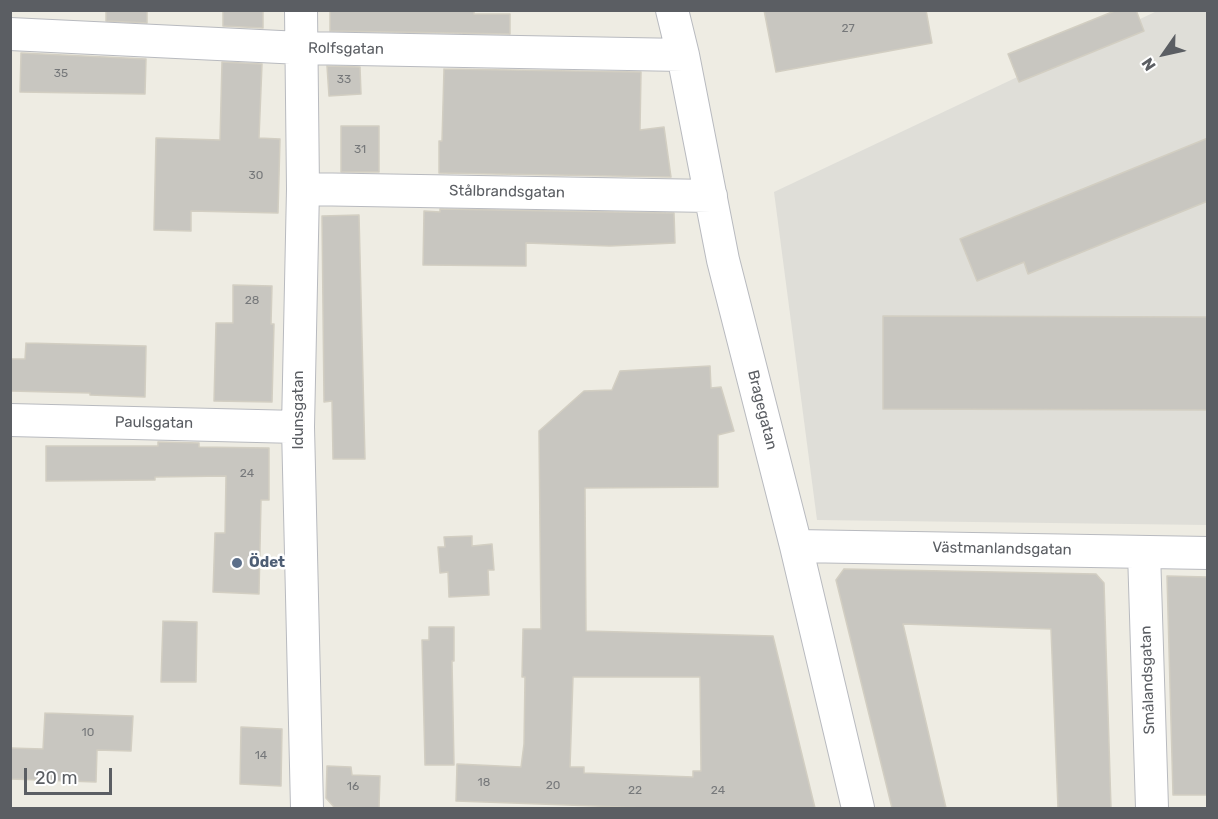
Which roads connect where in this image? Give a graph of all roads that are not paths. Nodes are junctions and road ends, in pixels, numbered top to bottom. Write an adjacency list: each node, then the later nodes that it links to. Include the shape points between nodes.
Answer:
1 (301, 10): 4 (street, Idunsgatan)
2 (672, 10): 5 (street, Bragegatan)
3 (10, 34): 4 (street, Rolfsgatan)
4 (301, 48): 5 (street, Rolfsgatan); 6 (street, Idunsgatan)
5 (683, 55): 7 (street, Bragegatan)
6 (303, 189): 7 (street, Stålbrandsgatan); 9 (street, Idunsgatan)
7 (711, 196): 10 (street, Bragegatan, via 723,260)
8 (10, 420): 9 (street, Paulsgatan)
9 (298, 427): 13 (street, Idunsgatan)
10 (796, 546): 11 (street, Västmanlandsgatan); 14 (street, Bragegatan)
11 (1144, 552): 12 (street, Västmanlandsgatan); 15 (street, Smålandsgatan)
12 (1208, 553)
13 (307, 808)
14 (858, 808)
15 (1152, 808)

